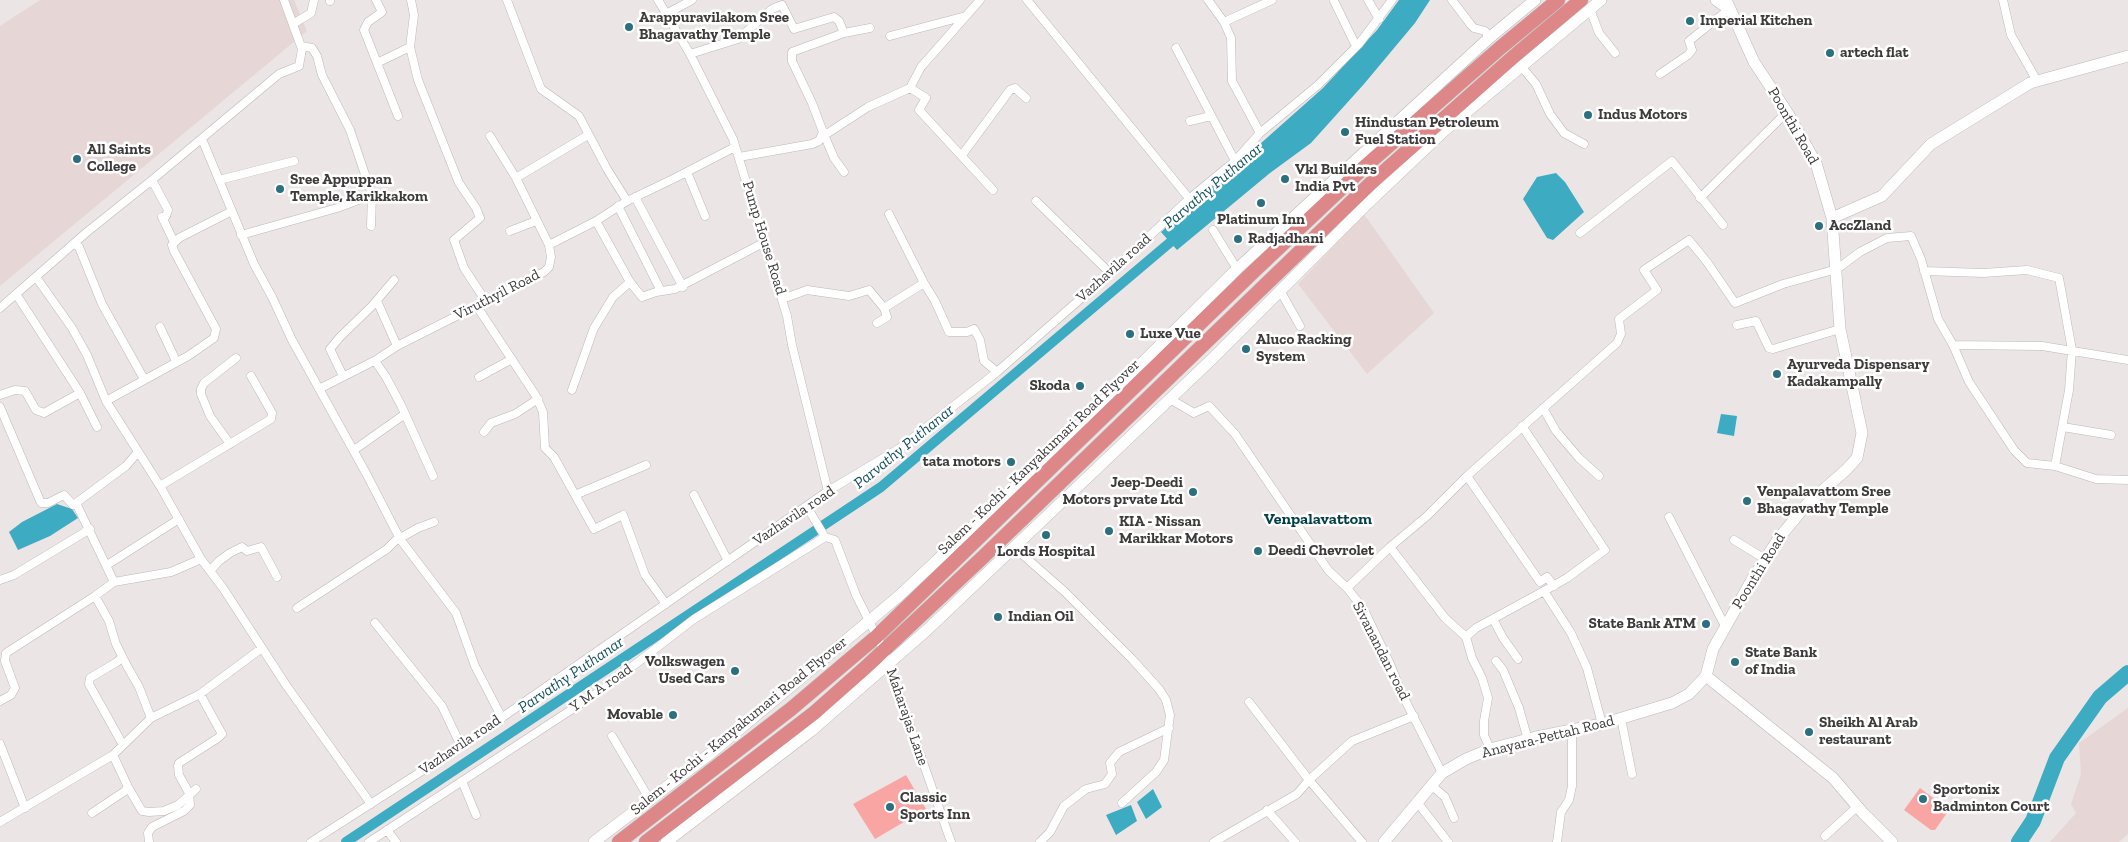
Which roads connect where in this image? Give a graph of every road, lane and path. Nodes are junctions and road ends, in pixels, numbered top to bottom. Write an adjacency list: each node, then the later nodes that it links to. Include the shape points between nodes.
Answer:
1 (284, 0): 27 (street)
2 (314, 0): 27 (street, via 311,14)
3 (376, 0): 39 (street, via 382,12 368,22 364,30)
4 (411, 0): 34 (street, via 414,15)
5 (507, 0): 51 (street, via 541,89 579,116)
6 (658, 0): 23 (street, Pump House Road)
7 (692, 0): 23 (street)
8 (980, 0): 24 (street)
9 (1028, 0): 69 (street)
10 (1208, 0): 26 (street)
11 (1272, 0): 26 (street)
12 (1368, 0): 25 (street)
13 (1392, 0): 25 (street, Vazhavila road)
14 (1452, 0): 31 (street, via 1474,28 1485,31)
15 (1534, 0): 31 (street)
16 (1558, 0): 183 (highway, Salem - Kochi - Kanyakumari Road Flyover, via 1354,177)
17 (1601, 0): 21 (street)
18 (1716, 0): 22 (street)
19 (2003, 0): 42 (street, via 2011,35)
20 (1334, 1): 33 (street)
21 (1586, 4): 36 (street, via 1599,33); 40 (street); 186 (highway, via 1518,52 1371,182)
22 (1728, 4): 41 (street, via 1689,41 1692,50 1688,55); 45 (street, Poonthi Road, via 1754,62)
23 (666, 14): 37 (street, Pump House Road)
24 (966, 16): 30 (street); 43 (street, via 920,67)
25 (1379, 19): 33 (street, Vazhavila road)
26 (1224, 22): 50 (street, via 1231,38 1232,81)
27 (293, 24): 32 (street)
28 (870, 28): 29 (street)
29 (844, 33): 37 (street, via 834,17 794,28 782,5 772,9 738,39); 49 (street, via 792,52 791,56)
30 (890, 36)
31 (1489, 38): 89 (street)
32 (301, 46): 53 (street, via 299,66 279,74); 66 (street, via 312,48 317,56 322,75 350,130)
33 (1356, 46): 50 (street, Vazhavila road, via 1318,85)
34 (410, 47): 39 (street); 102 (street, via 418,80 449,159 480,218 454,240 464,268)
35 (1176, 48): 47 (street)
36 (1615, 53)
37 (690, 54): 55 (street, Pump House Road)
38 (2128, 56): 42 (street)
39 (377, 63): 46 (street)
40 (1521, 66): 54 (street, via 1536,84 1550,114 1564,133); 99 (street, via 1444,131)
41 (1660, 74)
42 (2036, 81): 76 (street, via 1931,144 1882,196)
43 (910, 88): 49 (street, via 868,107 828,133); 56 (street, via 926,98 919,110)
44 (1026, 98): 56 (street, via 1015,88 1010,90)
45 (1787, 112): 68 (street); 76 (street, Poonthi Road, via 1816,163)
46 (398, 116)
47 (1211, 116): 48 (street); 59 (street)
48 (1190, 121)
49 (823, 132): 57 (street, via 819,141 812,144); 61 (street)
50 (1260, 133): 59 (street, Vazhavila road)
51 (588, 135): 62 (street); 70 (street)
52 (490, 136): 62 (street)
53 (202, 139): 63 (street); 64 (street)
54 (1584, 144)
55 (735, 147): 57 (street, Pump House Road); 60 (street)
56 (962, 155): 65 (street)
57 (739, 157): 86 (street, Pump House Road)
58 (294, 161): 64 (street)
59 (1235, 161): 69 (street, Vazhavila road)
60 (687, 172): 67 (street); 75 (street)
61 (844, 172)
62 (516, 178): 78 (street)
63 (152, 180): 85 (street, via 168,210 162,217); 87 (street)
64 (219, 180): 73 (street)
65 (993, 190)
66 (372, 195): 80 (street); 84 (street)
67 (635, 197): 70 (street); 97 (street)
68 (1700, 198): 79 (street); 83 (street, via 1672,161)
69 (1191, 200): 92 (street, Vazhavila road)
70 (626, 201): 72 (street)
71 (1036, 201): 92 (street)
72 (618, 206): 77 (street); 98 (street)
73 (232, 211): 84 (street); 85 (street)
74 (889, 214): 96 (street)
75 (705, 216)
76 (1832, 218): 90 (street, Poonthi Road)
77 (596, 220): 88 (street); 95 (street)
78 (536, 221): 82 (street); 88 (street)
79 (1723, 225)
80 (371, 226)
81 (1213, 230): 89 (street)
82 (510, 231)
83 (1580, 233)
84 (241, 235): 125 (street)
85 (174, 242): 118 (street, via 174,251 217,332 214,338)
86 (765, 242): 97 (street); 101 (street, Pump House Road)
87 (74, 244): 93 (street); 124 (street, via 79,248 102,304)
88 (549, 245): 102 (street, Viruthyil Road, via 552,257 544,272)
89 (1237, 269): 179 (street, via 1012,491)
90 (1838, 269): 91 (street, via 1860,252 1887,238 1911,236); 111 (street, Poonthi Road); 133 (street, via 1783,284 1735,303 1689,240 1644,270 1657,290 1619,319 1621,334 1617,343)
91 (1924, 271): 112 (street, via 1938,319); 114 (street, via 1982,273 2027,270 2059,278)
92 (1110, 273): 120 (street, Vazhavila road)
93 (36, 277): 100 (street); 131 (street, via 72,328)
94 (394, 280): 103 (street)
95 (630, 282): 98 (street, via 642,296); 126 (street, via 614,297 594,328)
96 (924, 283): 106 (street); 120 (street, via 949,332 974,329 984,361)
97 (683, 287): 98 (street)
98 (662, 291)
99 (1281, 292): 109 (street); 130 (street)
100 (16, 294): 105 (street); 127 (street)
101 (782, 299): 106 (street, via 807,290 849,296 869,290); 150 (street, Pump House Road)
102 (485, 300): 104 (street, Viruthyil Road)
103 (377, 301): 113 (street); 122 (street, via 330,349)
104 (476, 305): 113 (street, Viruthyil Road); 116 (street)
105 (0, 308)
106 (884, 308): 107 (street, via 887,317)
107 (877, 323)
108 (1737, 324): 111 (street, via 1756,321 1773,350)
109 (1300, 326)
110 (160, 327): 118 (street)
111 (1840, 329): 165 (street, Poonthi Road, via 1862,433 1858,458 1792,520)
112 (1953, 345): 114 (street, via 2024,345); 144 (street, via 1969,382 2014,450 2027,463)
113 (397, 346): 119 (street, Viruthyil Road)
114 (2072, 350): 117 (street); 137 (street, via 2070,390)
115 (236, 358): 140 (street, via 204,383 201,389 210,416)
116 (512, 359): 123 (street); 129 (street)
117 (2128, 360)
118 (176, 361): 124 (street)
119 (374, 361): 122 (street, Viruthyil Road); 134 (street)
120 (997, 372): 150 (street, Vazhavila road, via 900,448)
121 (251, 376): 140 (street, via 272,416)
122 (343, 376): 125 (street, Viruthyil Road)
123 (479, 377)
124 (144, 379): 131 (street)
125 (319, 389): 141 (street)
126 (572, 390)
127 (80, 393): 128 (street, via 44,413 36,410 25,391); 136 (street)
128 (0, 394)
129 (538, 399): 138 (street, via 515,414 491,423); 152 (street, via 543,412 545,448 554,457)
130 (1170, 400): 163 (street, via 1117,447); 173 (street, Sivanandan road, via 1194,413 1209,406 1241,442 1328,570)
131 (106, 401): 142 (street)
132 (0, 407): 153 (street, via 41,503 64,495 73,505)
133 (1543, 408): 135 (street); 147 (street, via 1556,431)
134 (405, 414): 141 (street); 145 (street)
135 (1522, 426): 146 (street); 172 (street, via 1605,550)
136 (97, 427)
137 (2063, 427): 139 (street); 144 (street)
138 (484, 432)
139 (2111, 435)
140 (230, 444): 149 (street)
141 (354, 450): 160 (street)
142 (138, 452): 149 (street); 153 (street, via 126,466)
143 (646, 465): 152 (street)
144 (2055, 466): 148 (street, via 2096,479)
145 (433, 476)
146 (1467, 476): 162 (street); 172 (street, via 1540,582 1547,577)
147 (1599, 476)
148 (2128, 480)
149 (160, 486): 156 (street)
150 (828, 491): 154 (street, Vazhavila road)
151 (694, 495): 166 (street)
152 (575, 496): 176 (street, via 594,529 623,515 645,575)
153 (76, 503): 158 (street)
154 (807, 507): 159 (street, Maharajas Lane); 166 (street, Vazhavila road)
155 (1669, 517): 181 (street)
156 (179, 519): 164 (street); 167 (street)
157 (434, 522): 160 (street)
158 (90, 529): 167 (street); 170 (street, via 14,575)
159 (829, 537): 179 (street, Maharajas Lane, via 835,540); 210 (street, Y M A road, via 694,620 603,689)
160 (400, 539): 177 (street); 195 (street, via 456,613 475,666)
161 (1734, 540): 165 (street)
162 (1390, 547): 173 (street); 182 (street, via 1445,618)
163 (1015, 548): 186 (street, via 927,630); 198 (street, via 1065,592 1159,689 1170,715)
164 (201, 559): 168 (street); 171 (street, via 171,572)
165 (1765, 559): 181 (street, Poonthi Road)
166 (728, 561): 176 (street, Vazhavila road)
167 (107, 565): 171 (street)
168 (210, 571): 169 (street, via 230,553 242,548 247,551 262,548); 184 (street)
169 (277, 577)
170 (0, 580)
171 (114, 582): 175 (street)
172 (1554, 586): 174 (street)
173 (1348, 588): 193 (street, Sivanandan road, via 1362,608)
174 (1544, 591): 178 (street); 197 (street, via 1571,633 1587,668)
175 (95, 596): 185 (street, via 109,621); 191 (street, via 6,653 5,661 15,688 11,695)
176 (666, 604): 195 (street, Vazhavila road)
177 (297, 608)
178 (1493, 619): 182 (street); 187 (street)
179 (869, 622): 183 (street, Maharajas Lane); 214 (street)
180 (375, 623): 204 (street, via 442,706)
181 (1724, 626): 189 (street, Poonthi Road, via 1713,649)
182 (1466, 636): 205 (street, via 1488,698 1484,735)
183 (876, 637): 186 (street, Maharajas Lane); 232 (highway, Salem - Kochi - Kanyakumari Road Flyover, via 791,709)
184 (262, 648): 190 (street); 217 (street)
185 (122, 657): 194 (street); 203 (street, via 90,678 89,684)
186 (886, 657): 233 (highway); 234 (street, via 811,731); 235 (street, Maharajas Lane)
187 (1518, 659)
188 (1496, 660): 201 (street, via 1519,708)
189 (1706, 676): 196 (street, Anayara-Pettah Road, via 1690,694 1672,704); 218 (street, via 1833,778)
190 (200, 694): 194 (street); 213 (street, via 222,734 179,763 179,775)
191 (0, 701)
192 (1249, 702): 209 (street)
193 (1414, 716): 207 (street, Sivanandan road); 209 (street, via 1352,741)
194 (151, 718): 203 (street)
195 (502, 718): 204 (street, Vazhavila road)
196 (1620, 718): 197 (street, Anayara-Pettah Road); 208 (street)
197 (1602, 724): 199 (street, Anayara-Pettah Road)
198 (1169, 728): 216 (street, via 1164,760 1156,772); 236 (street, via 1119,752 1109,764 1112,774 1104,784 1086,789 1064,806 1050,832)
199 (1572, 730): 201 (street, Anayara-Pettah Road); 242 (street, via 1572,786 1569,800 1561,812)
200 (612, 736): 214 (street)
201 (1528, 740): 205 (street, Anayara-Pettah Road)
202 (0, 744): 219 (street)
203 (123, 745): 206 (street)
204 (461, 746): 217 (street, Vazhavila road)
205 (1490, 749): 207 (street, Anayara-Pettah Road)
206 (113, 755): 212 (street); 219 (street)
207 (1442, 773): 211 (street, Anayara-Pettah Road)
208 (1632, 774)
209 (1309, 780): 220 (street, via 1297,794); 239 (street)
210 (462, 781): 222 (street); 225 (street, Y M A road)
211 (1431, 785): 215 (street, Anayara-Pettah Road); 223 (street, via 1445,798)
212 (128, 787): 213 (street, via 142,812 164,811 178,805); 221 (street)
213 (193, 791): 227 (street, via 188,808 152,827 148,833)
214 (650, 800): 231 (street)
215 (1417, 802): 240 (street, Anayara-Pettah Road); 241 (street)
216 (1122, 803)
217 (371, 804): 228 (street, Vazhavila road)
218 (1858, 806): 226 (street); 243 (street)
219 (25, 808): 224 (street)
220 (1267, 810): 237 (street); 238 (street)
221 (92, 813)
222 (476, 815)
223 (1454, 818)
224 (0, 822)
225 (387, 830): 229 (street, Y M A road); 230 (street)
226 (1825, 836)
227 (149, 842)
228 (311, 842)
229 (369, 842)
230 (396, 842)
231 (594, 842)
232 (619, 842)
233 (646, 842)
234 (666, 842)
235 (951, 842)
236 (1040, 842)
237 (1214, 842)
238 (1295, 842)
239 (1362, 842)
240 (1384, 842)
241 (1448, 842)
242 (1557, 842)
243 (1892, 842)

